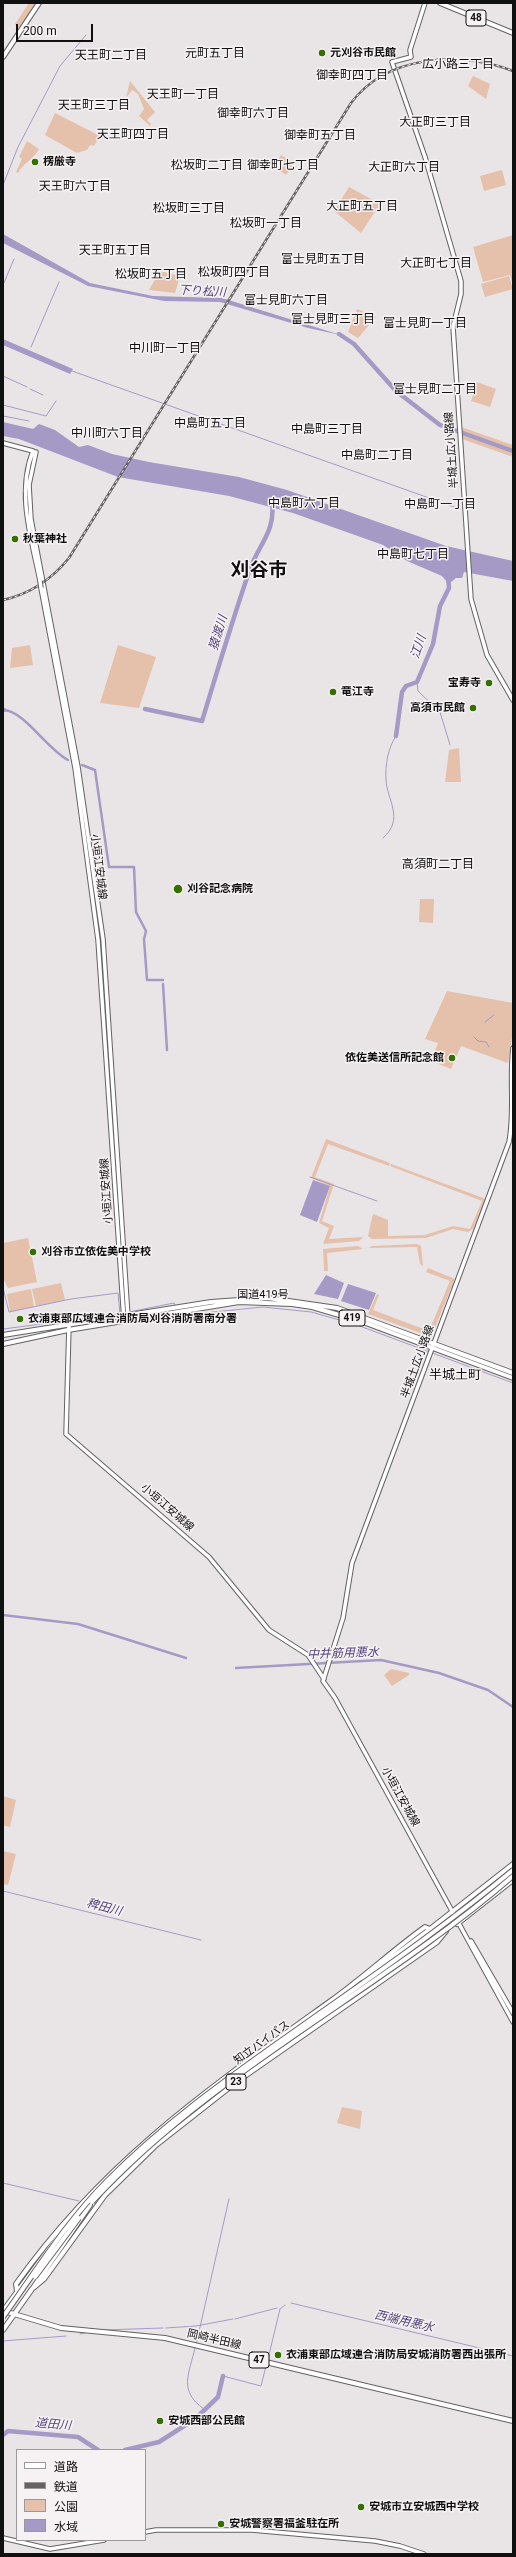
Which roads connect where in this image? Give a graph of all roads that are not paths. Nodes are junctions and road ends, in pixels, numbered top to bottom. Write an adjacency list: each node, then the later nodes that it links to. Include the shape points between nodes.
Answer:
1 (39, 3): 5 (main road)
2 (425, 3): 8 (main road, 半城土広小路線, via 410,50 411,57 392,62 425,157 461,281 461,294 453,327 458,426 473,609 487,655)
3 (440, 3): 4 (main road, 48)
4 (513, 33)
5 (3, 57)
6 (3, 442): 7 (main road)
7 (34, 452): 10 (main road, 小垣江安城線, via 29,485 31,519 78,767 103,939); 10 (main road, 小垣江安城線, bridge, via 27,476 26,506 75,768 98,940)
8 (513, 700)
9 (513, 1048): 14 (main road, 半城土広小路線, via 509,1142)
10 (126, 1318): 11 (main road, 国道419号 / 419); 14 (main road, 国道419号 / 419, via 238,1299 292,1300 337,1308)
11 (68, 1328): 12 (main road, 国道419号 / 419); 13 (main road, 国道419号 / 419); 17 (main road, 小垣江安城線, via 66,1434 209,1557 269,1630 308,1655)
12 (3, 1335)
13 (3, 1344)
14 (432, 1349): 15 (main road, 国道419号 / 419); 16 (main road, 国道419号 / 419); 17 (main road, 半城土広小路線, via 352,1563 343,1618)
15 (513, 1373)
16 (513, 1378)
17 (324, 1680): 22 (main road, 小垣江安城線)
18 (513, 1864): 22 (main road, 23)
19 (513, 1870): 27 (main road, 知立バイパス / 23, bridge, via 461,1912)
20 (513, 1876): 28 (main road, 知立バイパス / 23, bridge, via 466,1913)
21 (513, 1880): 23 (main road, 23)
22 (454, 1912): 23 (main road, 小垣江安城線); 24 (main road, 23)
23 (459, 1922): 25 (main road, 23); 26 (main road, 小垣江安城線)
24 (430, 1929): 27 (main road, 23, bridge, via 353,1986); 34 (main road, 23, via 425,1928 406,1941 342,1993 208,2089 158,2129 99,2183 68,2218 16,2284)
25 (442, 1934): 28 (main road, 23, bridge, via 379,1980); 33 (main road, 23, via 431,1946 209,2102 154,2146 105,2195 44,2279)
26 (467, 1935): 29 (main road); 30 (main road)
27 (344, 1996): 31 (main road, 知立バイパス / 23, bridge, via 178,2116)
28 (326, 2013): 32 (main road, 知立バイパス / 23, bridge, via 200,2104 155,2140)
29 (513, 2013)
30 (513, 2022)
31 (106, 2182): 34 (main road, 23, bridge, via 45,2251); 37 (main road, 知立バイパス / 23, bridge, via 66,2230)
32 (90, 2205): 33 (main road, 23, bridge); 38 (main road, 知立バイパス / 23, bridge)
33 (32, 2289): 36 (main road, 23)
34 (17, 2291): 35 (main road, 23)
35 (3, 2311): 36 (main road, 岡崎半田線 / 47)
36 (14, 2314): 39 (main road, 23); 40 (main road, 岡崎半田線 / 47, via 66,2329 165,2338)
37 (3, 2317)
38 (3, 2321)
39 (3, 2330)
40 (513, 2421)
41 (146, 2532): 44 (main road, via 252,2530 387,2542)
42 (3, 2538): 43 (main road, via 50,2550)
43 (99, 2541)
44 (424, 2554)

